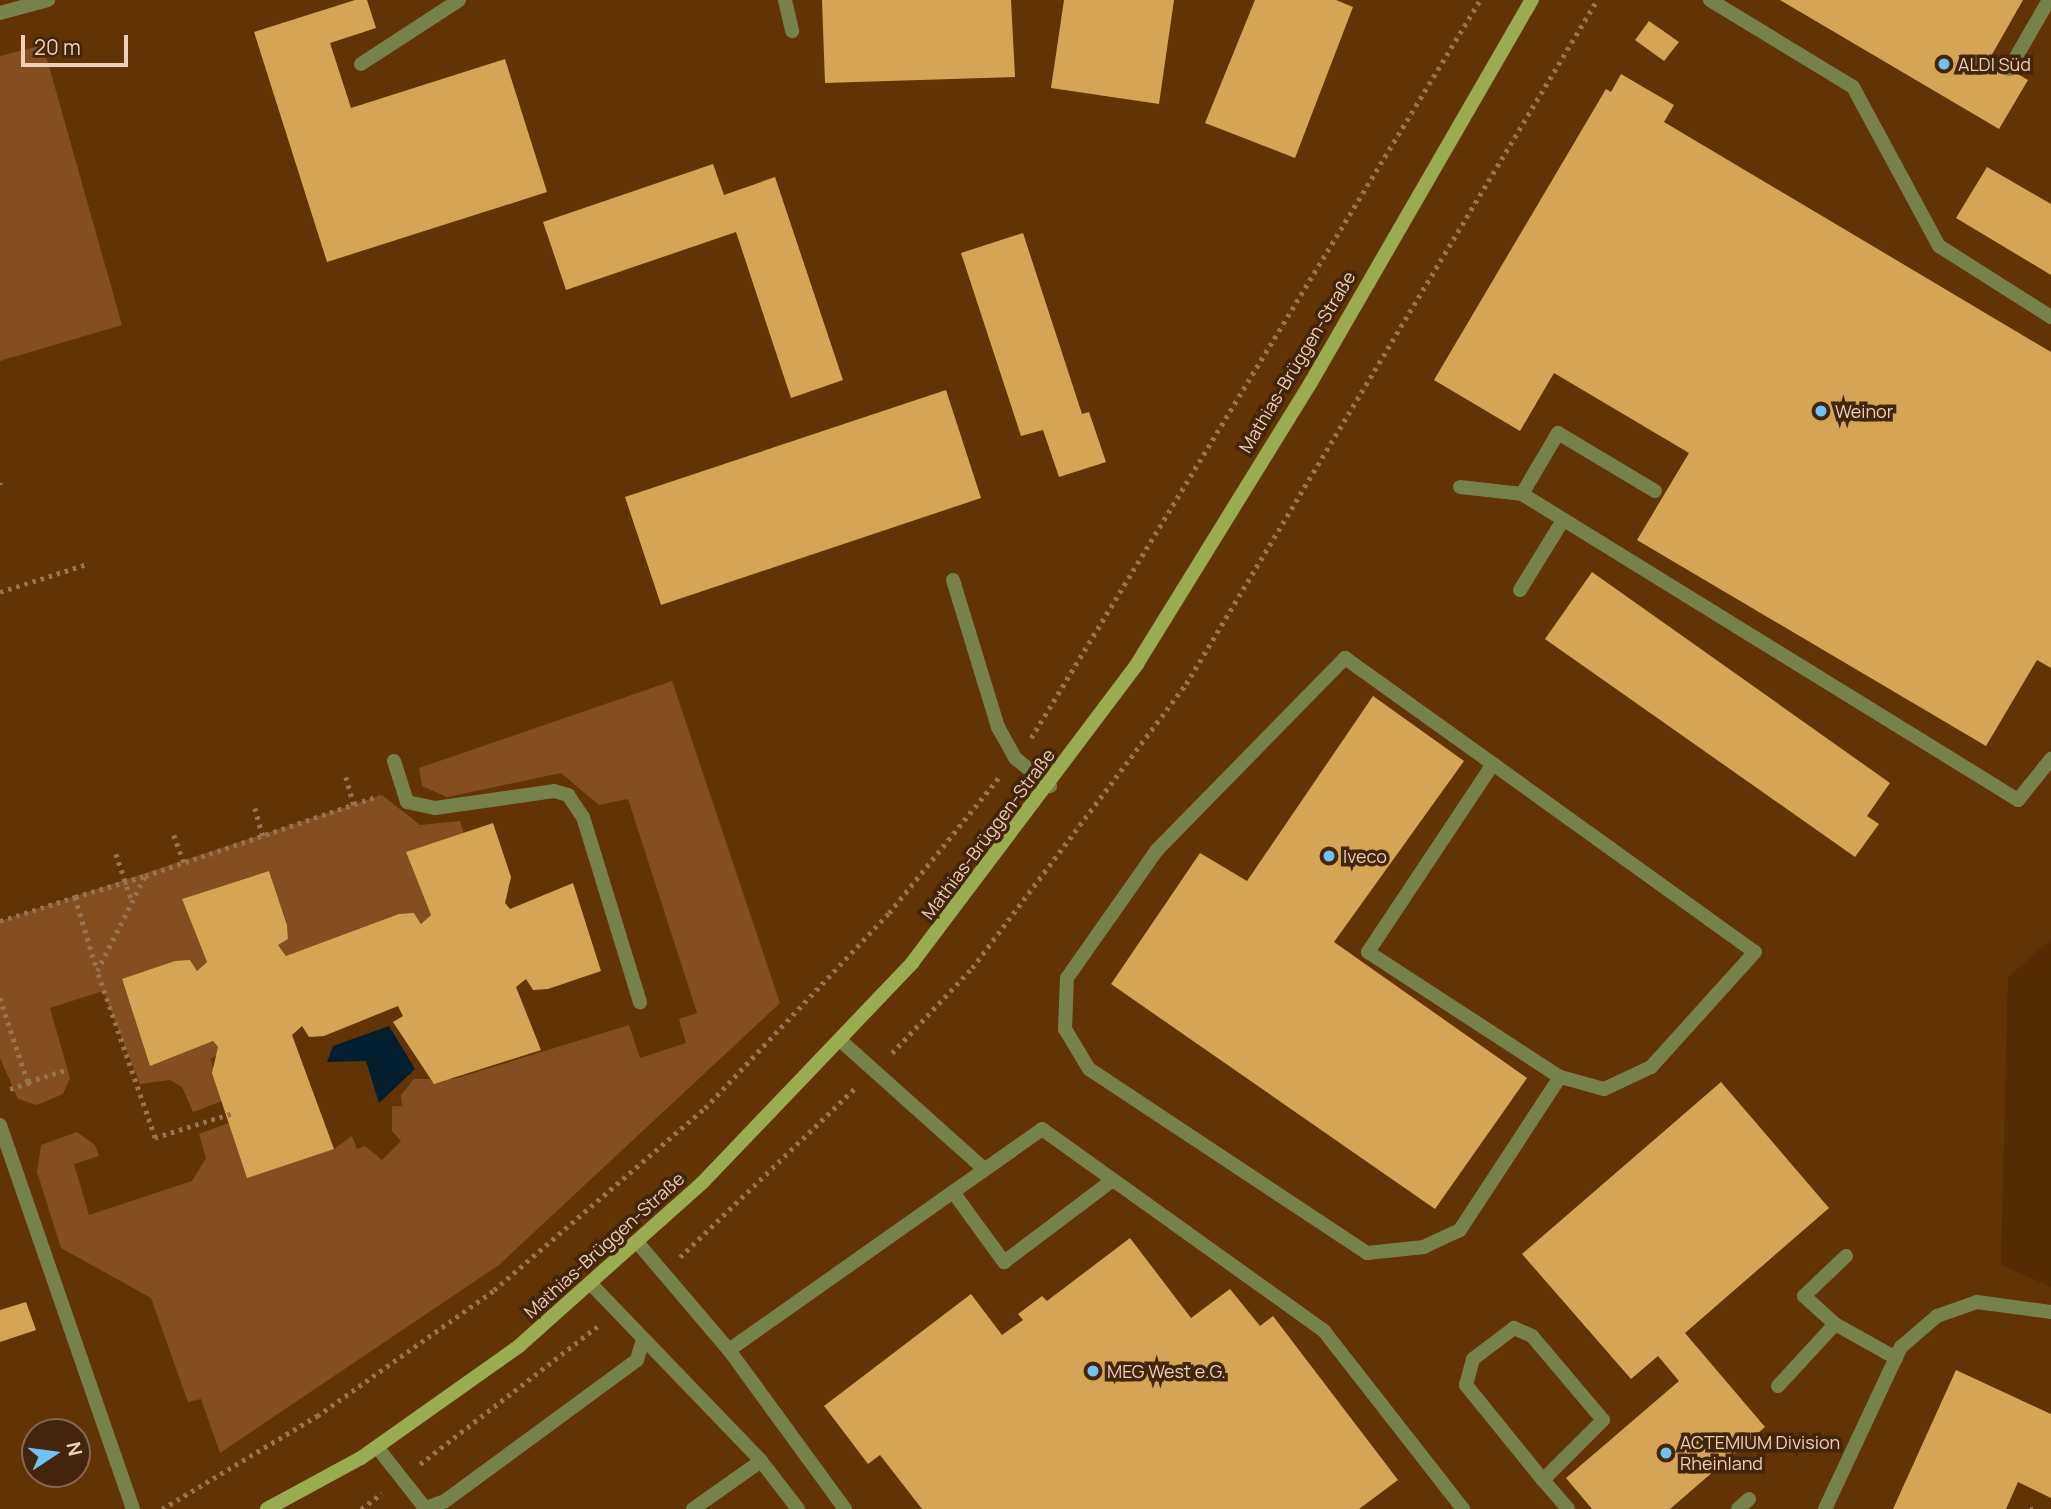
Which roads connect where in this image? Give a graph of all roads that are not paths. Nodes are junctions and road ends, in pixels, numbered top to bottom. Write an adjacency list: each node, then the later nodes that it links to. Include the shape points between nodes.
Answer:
1 (48, 0): 7 (street)
2 (459, 0): 9 (street)
3 (785, 0): 8 (street)
4 (1532, 0): 21 (street, Mathias-Brüggen-Straße, via 1310,384 1138,664)
5 (1710, 0): 11 (street, via 1853,87 1938,246)
6 (2049, 0): 10 (street)
7 (0, 13)
8 (792, 31)
9 (361, 64)
10 (2009, 69)
11 (2051, 317)
12 (1460, 486): 14 (street)
13 (1655, 491): 14 (street, via 1558,433)
14 (1522, 494): 15 (street)
15 (1563, 520): 17 (street); 18 (street, via 2018,800)
16 (953, 580): 21 (street, via 998,727 1015,758)
17 (1520, 590)
18 (2051, 759)
19 (394, 761): 22 (street, via 407,802 435,808 555,791 568,795 583,817)
20 (1493, 764): 24 (street, via 1368,952); 24 (street, via 1755,952 1651,1067 1604,1089); 24 (street, via 1345,658 1157,850 1067,978 1065,1029 1089,1069 1367,1253 1424,1247 1460,1230)
21 (1050, 786): 23 (street, Mathias-Brüggen-Straße, via 912,963)
22 (640, 1002)
23 (841, 1041): 26 (street); 29 (street, Mathias-Brüggen-Straße)
24 (1559, 1077)
25 (0, 1125): 41 (street)
26 (984, 1169): 27 (street, via 1042,1129); 28 (street)
27 (1113, 1180): 28 (street, via 1004,1262); 47 (street, via 1324,1331)
28 (953, 1192): 35 (street)
29 (637, 1242): 31 (street, Mathias-Brüggen-Straße); 35 (street)
30 (1846, 1256): 33 (street, via 1804,1296)
31 (590, 1283): 34 (street); 38 (street, Mathias-Brüggen-Straße, via 519,1346)
32 (2051, 1312): 36 (street, via 1977,1302 1937,1316)
33 (1835, 1324): 36 (street); 37 (street)
34 (642, 1343): 39 (street); 43 (street, via 637,1360 445,1501)
35 (729, 1350): 46 (street)
36 (1896, 1358): 49 (street)
37 (1779, 1386)
38 (377, 1447): 42 (street, Mathias-Brüggen-Straße); 43 (street)
39 (761, 1461): 44 (street); 45 (street)
40 (1543, 1480): 40 (street, via 1466,1385 1473,1359 1514,1328 1532,1336 1603,1420); 48 (street)
41 (133, 1509)
42 (267, 1509)
43 (425, 1509)
44 (693, 1509)
45 (798, 1509)
46 (845, 1509)
47 (1463, 1509)
48 (1568, 1509)
49 (1825, 1509)

